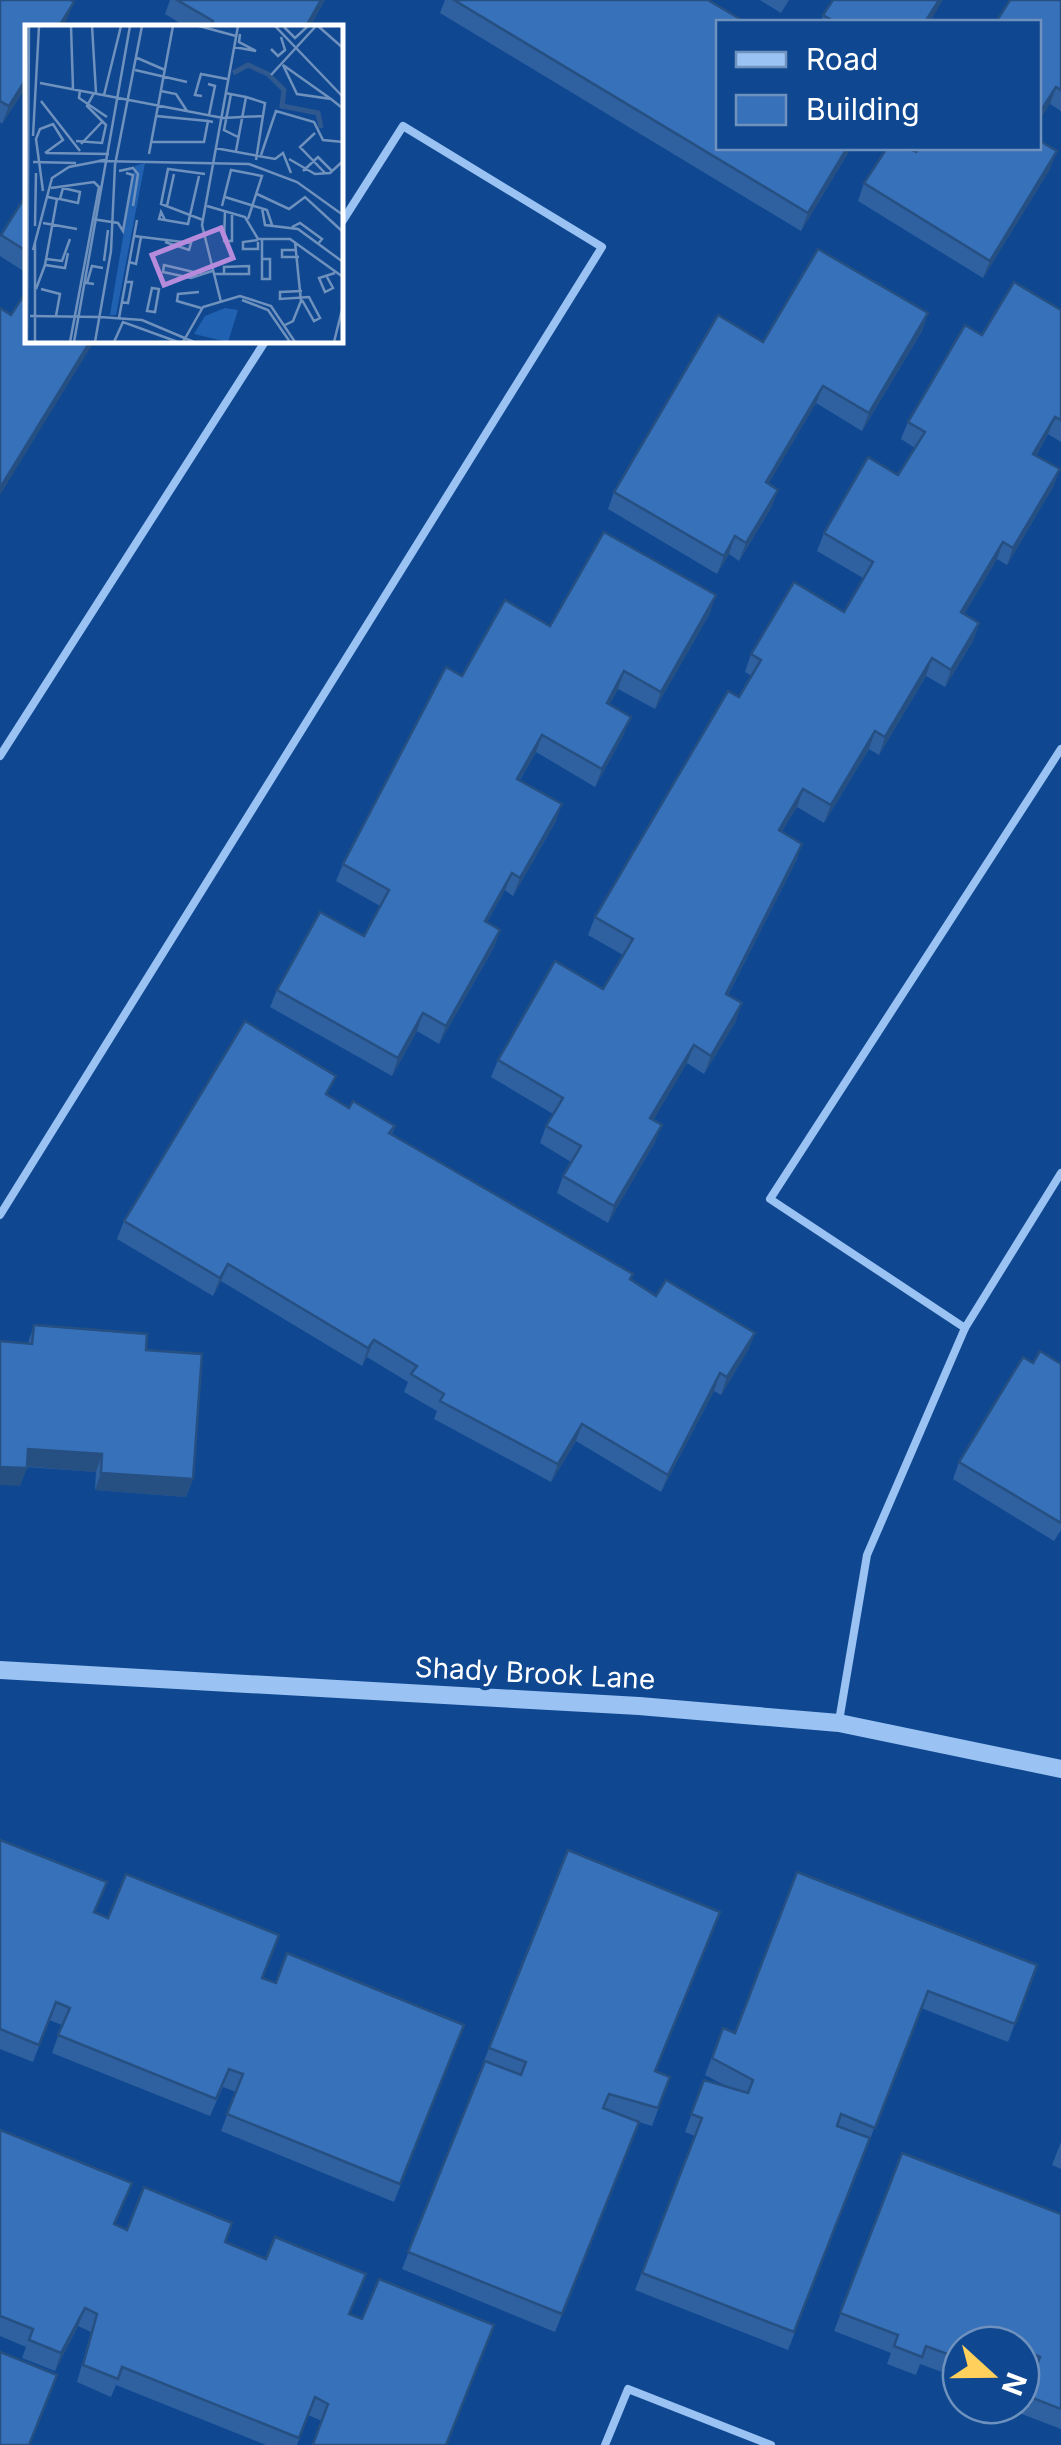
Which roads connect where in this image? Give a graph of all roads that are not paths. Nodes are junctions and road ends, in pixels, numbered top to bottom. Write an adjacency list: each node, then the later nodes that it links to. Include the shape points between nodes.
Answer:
1 (342, 222): 6 (lane, via 404,126 602,247)
2 (265, 342): 4 (lane)
3 (1061, 749): 7 (lane, via 770,1199)
4 (0, 756)
5 (1061, 1173): 7 (lane)
6 (0, 1215)
7 (964, 1328): 9 (lane, via 867,1556)
8 (0, 1670): 9 (street, Shady Brook Lane)
9 (839, 1723): 10 (street, Shady Brook Lane)
10 (1061, 1769)
11 (605, 2445): 12 (lane, via 628,2389)
12 (771, 2445)

